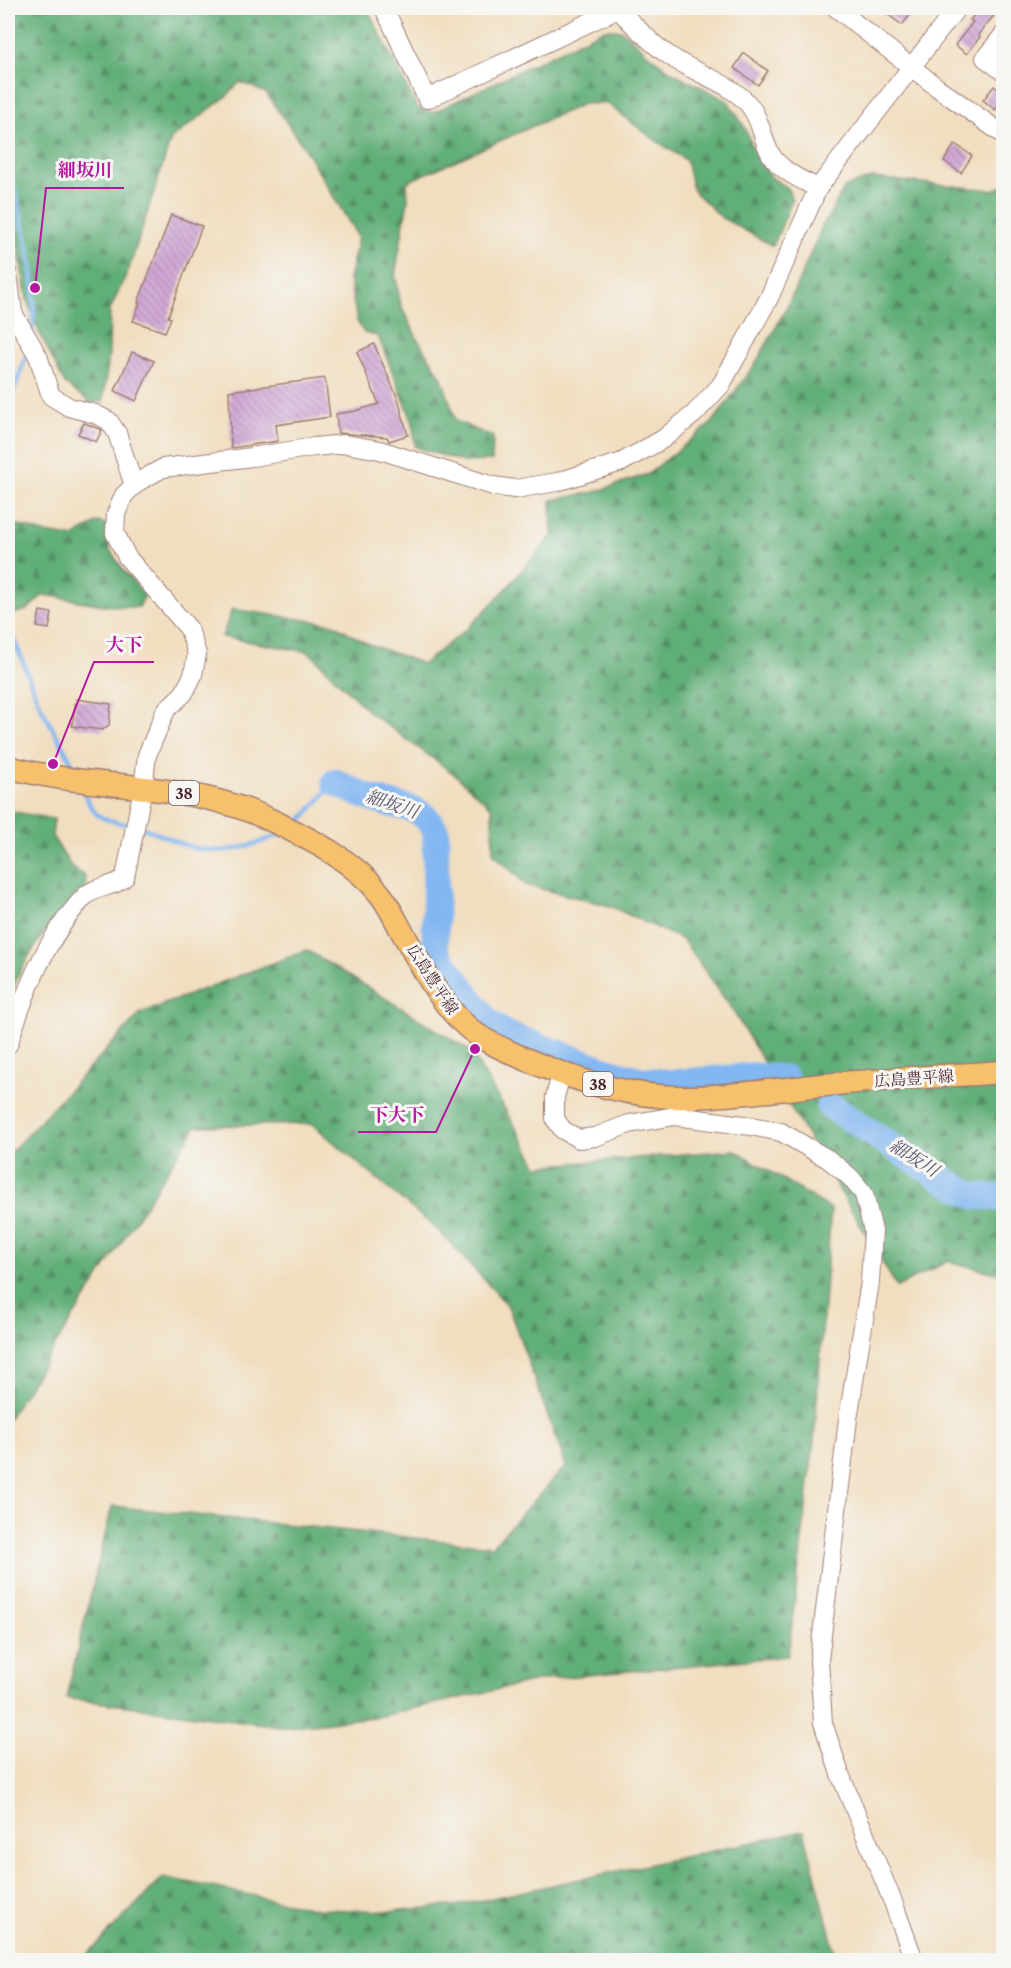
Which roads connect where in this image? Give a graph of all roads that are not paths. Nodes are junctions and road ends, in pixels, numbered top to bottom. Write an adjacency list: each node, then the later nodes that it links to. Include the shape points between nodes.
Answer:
1 (384, 8): 2 (street, via 427,99)
2 (617, 8): 9 (street, via 648,40 675,60 740,96 760,122 771,154 782,167)
3 (836, 8): 6 (street)
4 (957, 8): 6 (street)
5 (1004, 34): 7 (street, via 985,58)
6 (910, 67): 8 (street); 9 (street)
7 (1004, 72)
8 (1004, 135)
9 (818, 188): 11 (street, via 769,298 721,385 670,433 622,462 557,482 515,489 493,486 380,450 345,444 163,468)
10 (8, 274): 11 (street, via 13,313 38,356 51,396 109,421)
11 (134, 486): 13 (street, via 124,495 116,514 115,533 127,557 189,629 197,654 184,693 166,710 157,726 147,755)
12 (8, 767): 13 (main road, 広島豊平線 / 38, via 77,782)
13 (143, 788): 14 (street, via 125,877 85,895 49,944 27,989); 16 (main road, 広島豊平線 / 38, via 198,794 256,813 356,869 381,895 435,988 461,1022 489,1043)
14 (8, 1045)
15 (1004, 1072): 16 (main road, 広島豊平線 / 38, via 689,1097 633,1093)
16 (561, 1075): 17 (street, via 555,1119 563,1130 579,1139 675,1116 751,1126 781,1132 828,1159 864,1194 873,1231 870,1282 848,1419 820,1648 820,1693 822,1723 832,1754)
17 (914, 1960)

